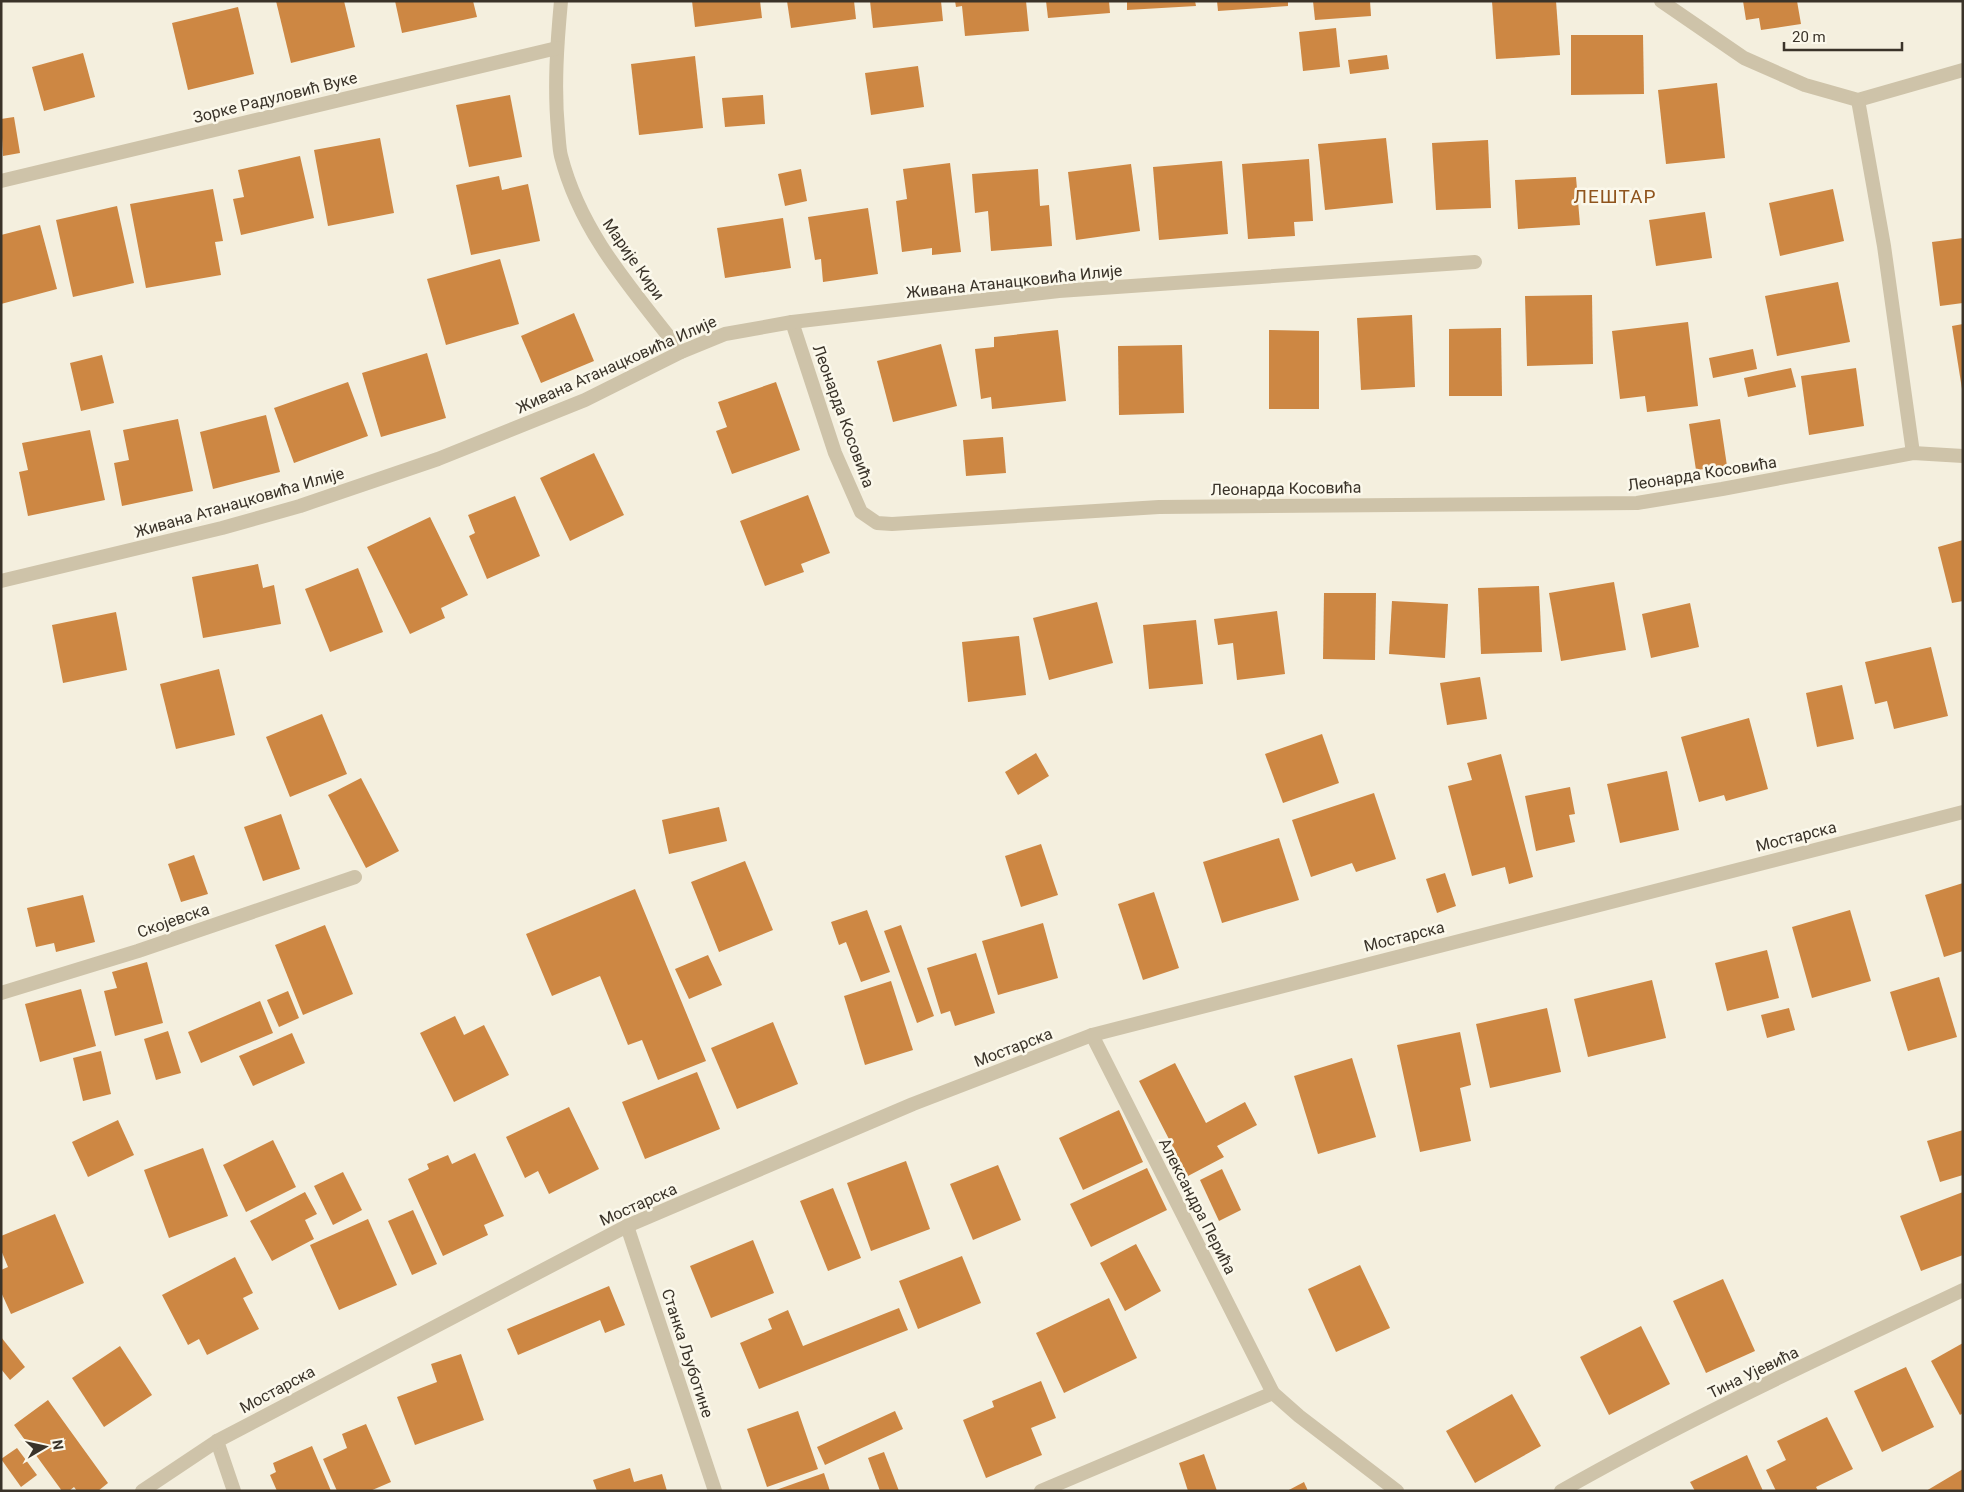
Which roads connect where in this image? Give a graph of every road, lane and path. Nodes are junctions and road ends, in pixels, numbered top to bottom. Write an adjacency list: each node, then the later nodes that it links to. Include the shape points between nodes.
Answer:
1 (562, 1): 3 (street, Марије Кири)
2 (1661, 1): 5 (street, via 1744,58 1805,85)
3 (556, 48): 6 (street, Зорке Радуловић Вуке); 9 (street, Марије Кири, via 560,155 575,200 596,240)
4 (1963, 70): 5 (street)
5 (1858, 100): 10 (street, via 1884,246)
6 (1, 181)
7 (1474, 262): 8 (street, Живана Атанацковића Илије, via 1059,291)
8 (792, 322): 9 (street, Живана Атанацковића Илије, via 725,334); 10 (street, Леонарда Косовића, via 835,453 861,512 877,523 1159,507 1637,503)
9 (681, 352): 12 (street, Живана Атанацковића Илије, via 567,407 438,459 300,506)
10 (1912, 453): 11 (street, Леонарда Косовића)
11 (1963, 456)
12 (1, 581)
13 (1963, 812): 16 (street, Мостарска)
14 (355, 877): 15 (street, Скојевска, via 138,951)
15 (1, 993)
16 (1092, 1035): 17 (street, Мостарска, via 912,1104); 19 (street, Александра Перића)
17 (627, 1226): 20 (street, Мостарска); 23 (street, Станка Љуботине)
18 (1963, 1290): 26 (street, Тина Ујевића, via 1768,1383)
19 (1273, 1393): 24 (street); 25 (street, Александра Перића)
20 (217, 1440): 21 (street, Мостарска); 22 (street)
21 (142, 1491)
22 (234, 1491)
23 (715, 1491)
24 (1041, 1491)
25 (1397, 1491)
26 (1561, 1491)

